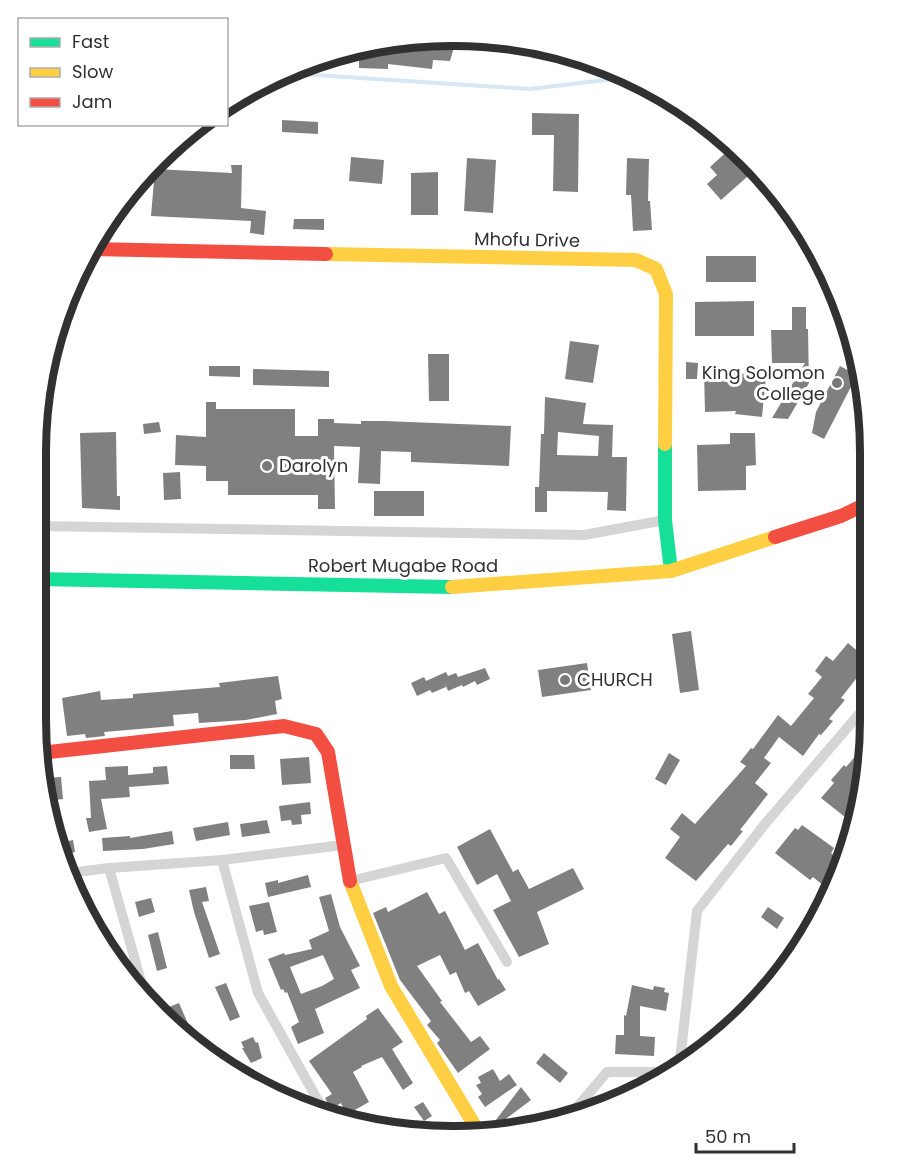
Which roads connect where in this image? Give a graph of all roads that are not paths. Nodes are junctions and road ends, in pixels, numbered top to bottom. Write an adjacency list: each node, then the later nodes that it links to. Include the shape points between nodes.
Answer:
1 (101, 249): 3 (street, Mhofu Drive, via 636,260 656,269 666,294)
2 (860, 507): 5 (street, Robert Mugabe Road)
3 (665, 520): 4 (street, via 584,536); 5 (street, Mhofu Drive)
4 (46, 526)
5 (671, 571): 6 (street, Robert Mugabe Road, via 464,587)
6 (46, 579)
7 (860, 713): 16 (street, via 697,911)
8 (48, 752): 9 (street, via 284,726 316,734 328,752)
9 (343, 845): 10 (street); 13 (street)
10 (222, 860): 11 (street); 18 (street, via 258,993)
11 (109, 868): 12 (street); 15 (street)
12 (76, 872)
13 (350, 881): 14 (street, via 446,858); 20 (street, via 391,986)
14 (507, 962)
15 (140, 979)
16 (680, 1057)
17 (657, 1071): 19 (street, via 607,1072)
18 (320, 1104)
19 (577, 1107)
20 (475, 1126)

